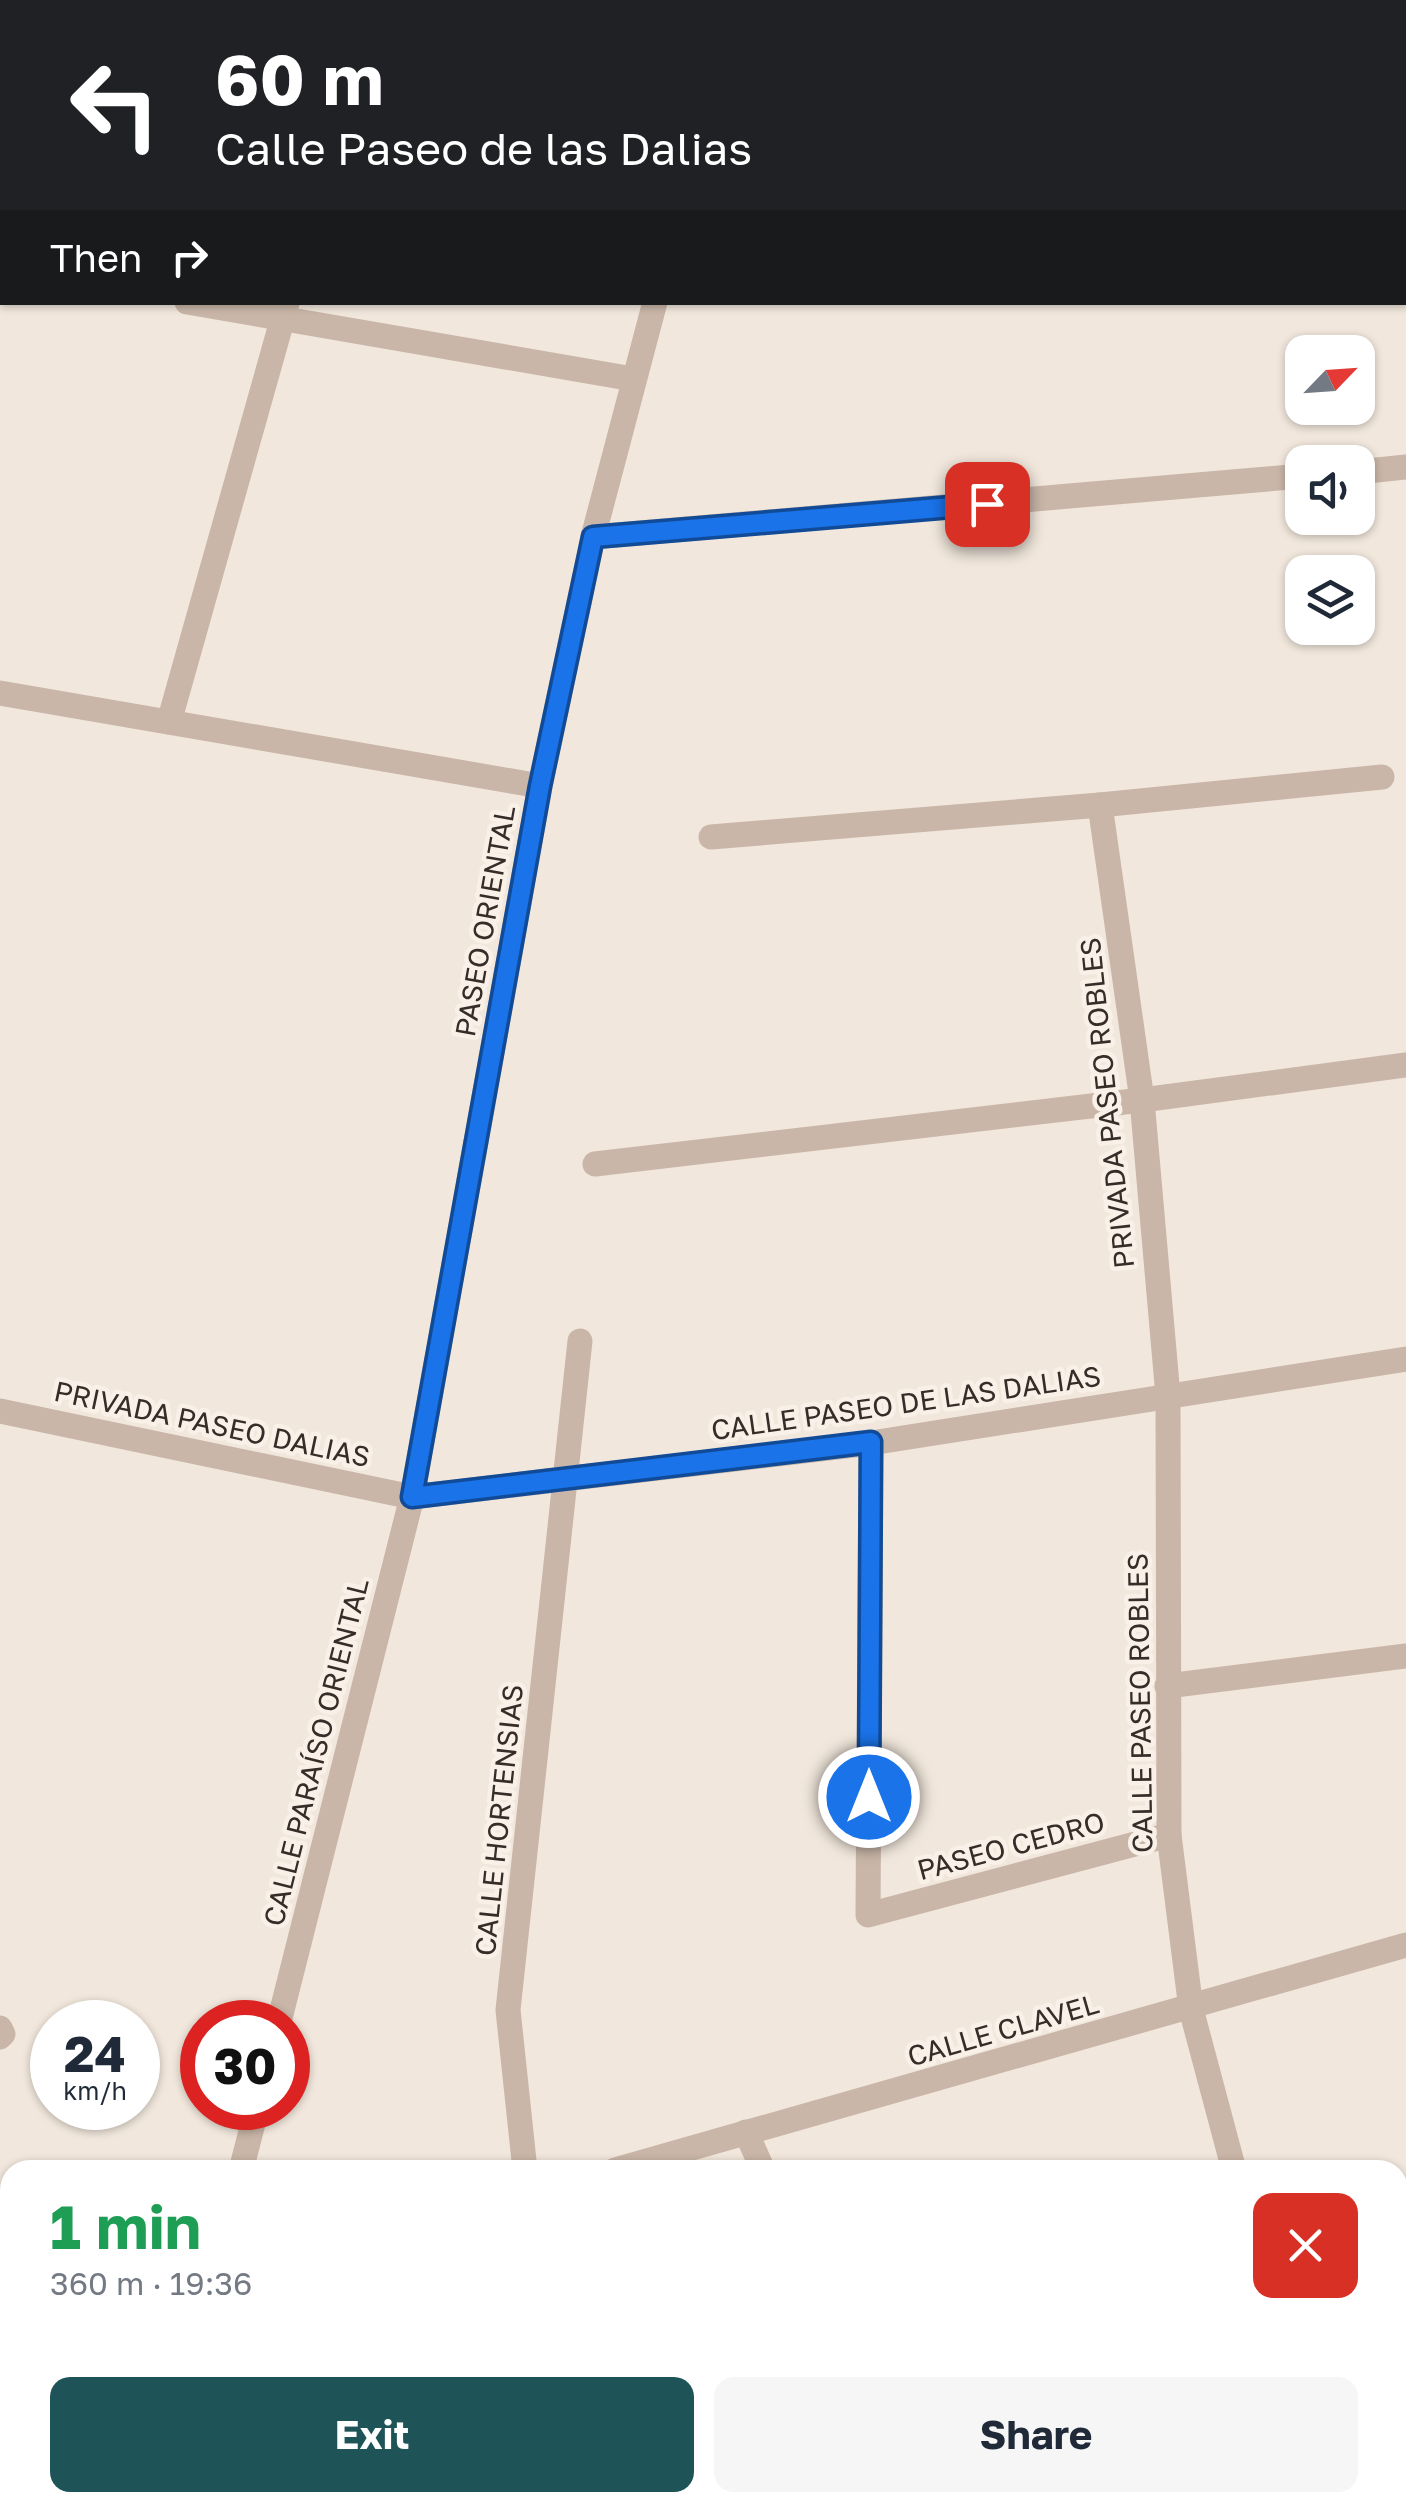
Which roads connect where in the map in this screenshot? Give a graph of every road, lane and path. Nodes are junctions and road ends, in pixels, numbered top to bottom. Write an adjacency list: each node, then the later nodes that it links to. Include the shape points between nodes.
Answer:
1 (220, 305): 3 (street)
2 (654, 305): 4 (street, PASEO ORIENTAL)
3 (285, 311): 4 (street); 10 (street)
4 (633, 379): 8 (street, PASEO ORIENTAL)
5 (1406, 468): 6 (street)
6 (1375, 471)
7 (1285, 477): 8 (street)
8 (593, 537): 12 (street, PASEO ORIENTAL)
9 (0, 693): 10 (street)
10 (169, 722): 12 (street)
11 (1382, 776): 13 (street)
12 (540, 786): 24 (street, PASEO ORIENTAL)
13 (1100, 805): 14 (street); 16 (street, PRIVADA PASEO ROBLES)
14 (711, 837)
15 (1406, 1065): 16 (street)
16 (1142, 1100): 17 (street); 20 (street, PRIVADA PASEO ROBLES)
17 (594, 1164)
18 (580, 1341): 23 (street, CALLE HORTENSIAS)
19 (1406, 1359): 20 (street, CALLE PASEO DE LAS DALIAS)
20 (1168, 1396): 22 (street, CALLE PASEO DE LAS DALIAS); 26 (street, CALLE PASEO ROBLES)
21 (0, 1410): 24 (street, PRIVADA PASEO DALIAS)
22 (871, 1442): 23 (street, CALLE PASEO DE LAS DALIAS); 27 (street, PASEO CEDRO, via 868,1915)
23 (568, 1477): 24 (street, CALLE PASEO DE LAS DALIAS); 36 (street, CALLE HORTENSIAS, via 508,2010)
24 (412, 1497): 29 (street, CALLE PARAÍSO ORIENTAL)
25 (1406, 1656): 26 (street)
26 (1166, 1686): 27 (street, CALLE PASEO ROBLES)
27 (1169, 1834): 30 (street, CALLE PASEO ROBLES)
28 (1406, 1945): 30 (street, CALLE CLAVEL)
29 (285, 2000)
30 (1191, 2008): 34 (street, CALLE CLAVEL); 39 (street, CALLE PASEO ROBLES)
31 (0, 2028): 32 (street)
32 (0, 2036)
33 (251, 2130): 35 (street)
34 (746, 2132): 37 (street, CALLE CLAVEL); 38 (street)
35 (244, 2160)
36 (524, 2160)
37 (649, 2160)
38 (759, 2160)
39 (1231, 2160)

